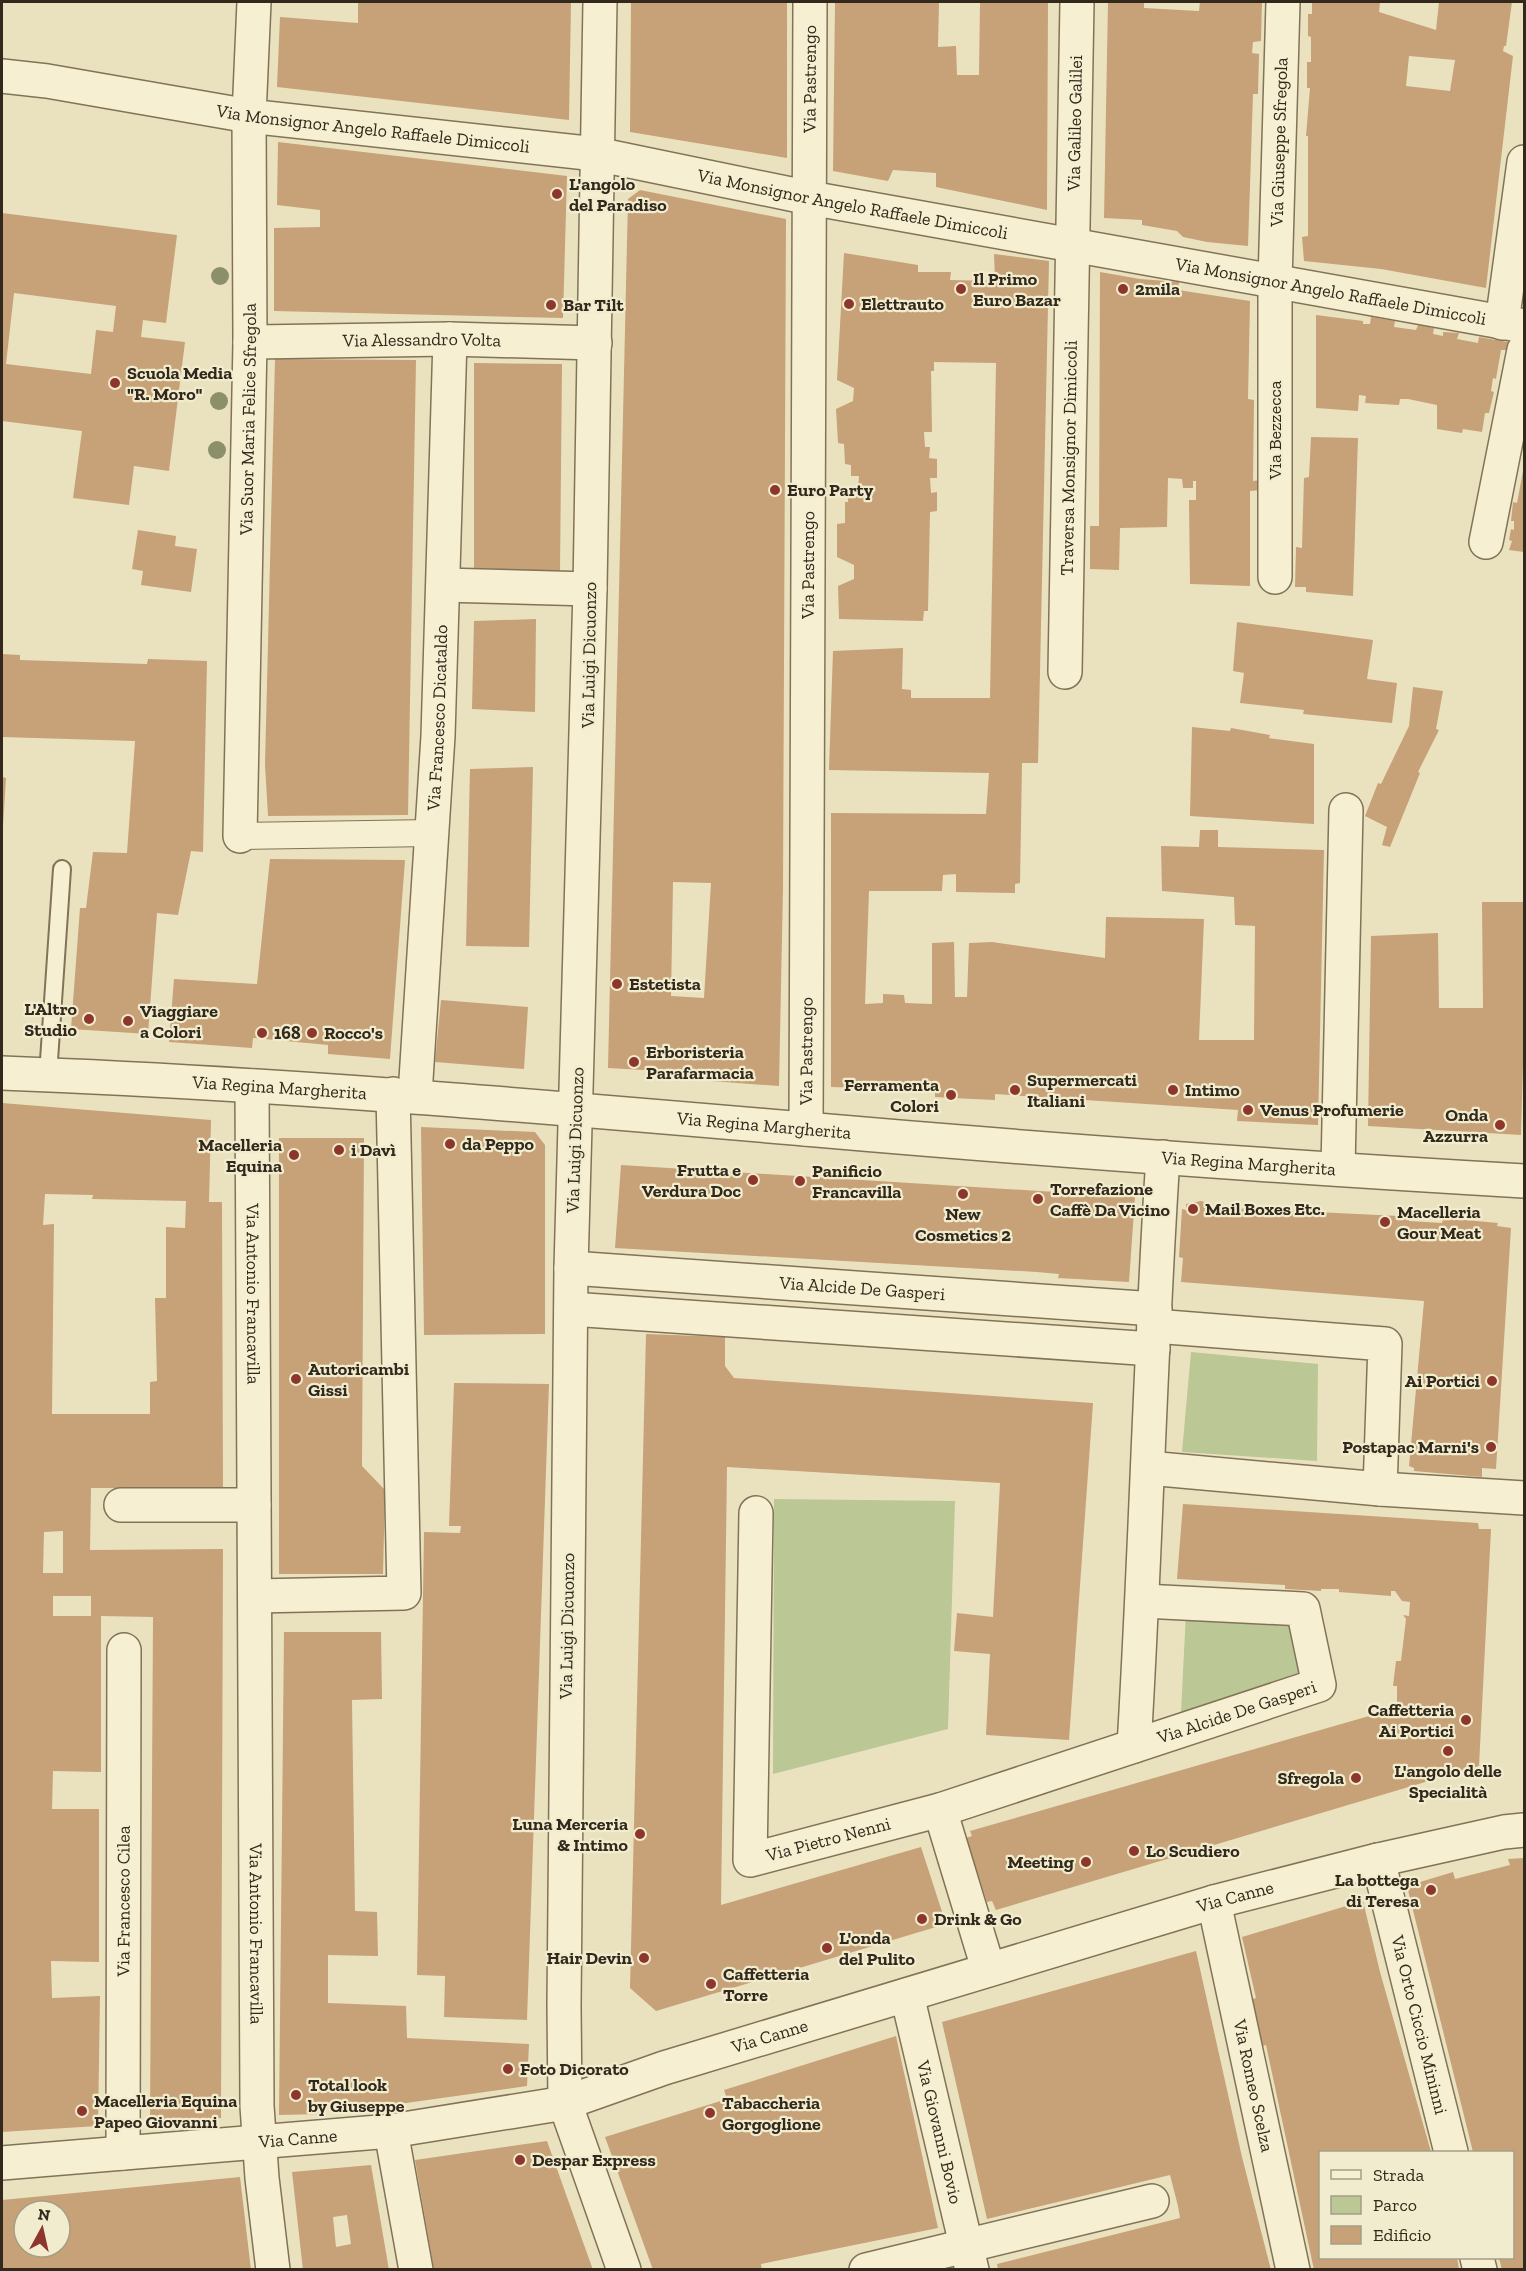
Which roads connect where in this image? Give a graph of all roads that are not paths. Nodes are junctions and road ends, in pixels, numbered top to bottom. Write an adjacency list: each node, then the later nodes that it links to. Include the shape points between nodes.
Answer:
1 (254, 2): 7 (street, Via Suor Maria Felice Sfregola)
2 (600, 2): 8 (street, Via Luigi Dicuonzo)
3 (810, 2): 10 (street, Via Pastrengo)
4 (1077, 2): 11 (street, Via Galileo Galilei)
5 (1283, 2): 12 (street, Via Giuseppe Sfregola)
6 (2, 76): 7 (street, Via Monsignor Angelo Raffaele Dimiccoli)
7 (249, 116): 8 (street, Via Monsignor Angelo Raffaele Dimiccoli); 15 (street, Via Suor Maria Felice Sfregola)
8 (596, 154): 10 (street, Via Monsignor Angelo Raffaele Dimiccoli); 16 (street, Via Luigi Dicuonzo)
9 (1524, 162): 13 (street)
10 (810, 198): 11 (street, Via Monsignor Angelo Raffaele Dimiccoli); 32 (street, Via Pastrengo)
11 (1072, 244): 12 (street, Via Monsignor Angelo Raffaele Dimiccoli); 22 (street, Traversa Monsignor Dimiccoli)
12 (1275, 282): 13 (street, Via Monsignor Angelo Raffaele Dimiccoli); 19 (street, Via Bezzecca)
13 (1513, 325)
14 (450, 339): 15 (street, Via Alessandro Volta); 16 (street, Via Alessandro Volta); 20 (street, Via Francesco Dicataldo)
15 (250, 342): 25 (street, Via Suor Maria Felice Sfregola)
16 (595, 343): 21 (street, Via Luigi Dicuonzo)
17 (1524, 350): 18 (street)
18 (1486, 542)
19 (1275, 577)
20 (443, 585): 21 (street); 24 (street, Via Francesco Dicataldo)
21 (590, 589): 31 (street, Via Luigi Dicuonzo)
22 (1065, 672)
23 (1346, 810): 34 (street)
24 (432, 833): 25 (street); 30 (street, Via Francesco Dicataldo)
25 (240, 836)
26 (62, 869): 28 (lane)
27 (2, 1073): 28 (street, Via Regina Margherita)
28 (48, 1075): 29 (street, Via Regina Margherita)
29 (252, 1086): 30 (street, Via Regina Margherita); 43 (street, Via Antonio Francavilla)
30 (404, 1095): 31 (street, Via Regina Margherita); 45 (street, Via Francesco Dicataldo, via 404,1593)
31 (575, 1108): 32 (street, Via Regina Margherita); 36 (street, Via Luigi Dicuonzo)
32 (806, 1129): 33 (street, Via Regina Margherita)
33 (1163, 1157): 34 (street, Via Regina Margherita); 38 (street, Via Alcide De Gasperi)
34 (1338, 1168): 35 (street, Via Regina Margherita)
35 (1524, 1181)
36 (571, 1268): 37 (street, Via Luigi Dicuonzo); 38 (street, Via Alcide De Gasperi)
37 (571, 1310): 38 (street, Via Alcide De Gasperi); 55 (street, Via Luigi Dicuonzo)
38 (1154, 1328): 39 (street, Via Alcide De Gasperi); 40 (street, Via Alcide De Gasperi, via 1385,1344)
39 (1148, 1468): 40 (street); 46 (street, Via Alcide De Gasperi)
40 (1380, 1489): 41 (street)
41 (1524, 1497)
42 (121, 1505): 43 (street)
43 (254, 1505): 45 (street, Via Antonio Francavilla)
44 (756, 1513): 49 (street, Via Pietro Nenni, via 750,1860)
45 (255, 1596): 57 (street, Via Antonio Francavilla)
46 (1143, 1601): 48 (street, Via Alcide De Gasperi); 48 (street, Via Alcide De Gasperi, via 1303,1609 1319,1685)
47 (124, 1650): 59 (street, Via Francesco Cilea)
48 (1134, 1746): 49 (street, Via Alcide De Gasperi)
49 (940, 1810): 53 (street)
50 (1524, 1830): 51 (street, Via Canne)
51 (1378, 1860): 52 (street, Via Canne); 58 (street, Via Orto Ciccio Mininni)
52 (1214, 1902): 53 (street, Via Canne); 67 (street, Via Romeo Scelza)
53 (988, 1968): 54 (street, Via Canne)
54 (907, 1995): 55 (street, Via Canne, via 664,2068); 62 (street, Via Giovanni Bovio)
55 (565, 2103): 56 (street, Via Canne); 65 (street, Via Luigi Dicuonzo)
56 (391, 2130): 57 (street, Via Canne); 64 (street)
57 (259, 2143): 59 (street, Via Canne); 63 (street, Via Antonio Francavilla)
58 (1451, 2151)
59 (123, 2153): 60 (street, Via Canne)
60 (2, 2163)
61 (1152, 2201): 62 (street)
62 (970, 2258): 66 (street)
63 (273, 2270)
64 (416, 2270)
65 (624, 2270)
66 (866, 2270)
67 (1293, 2270)

